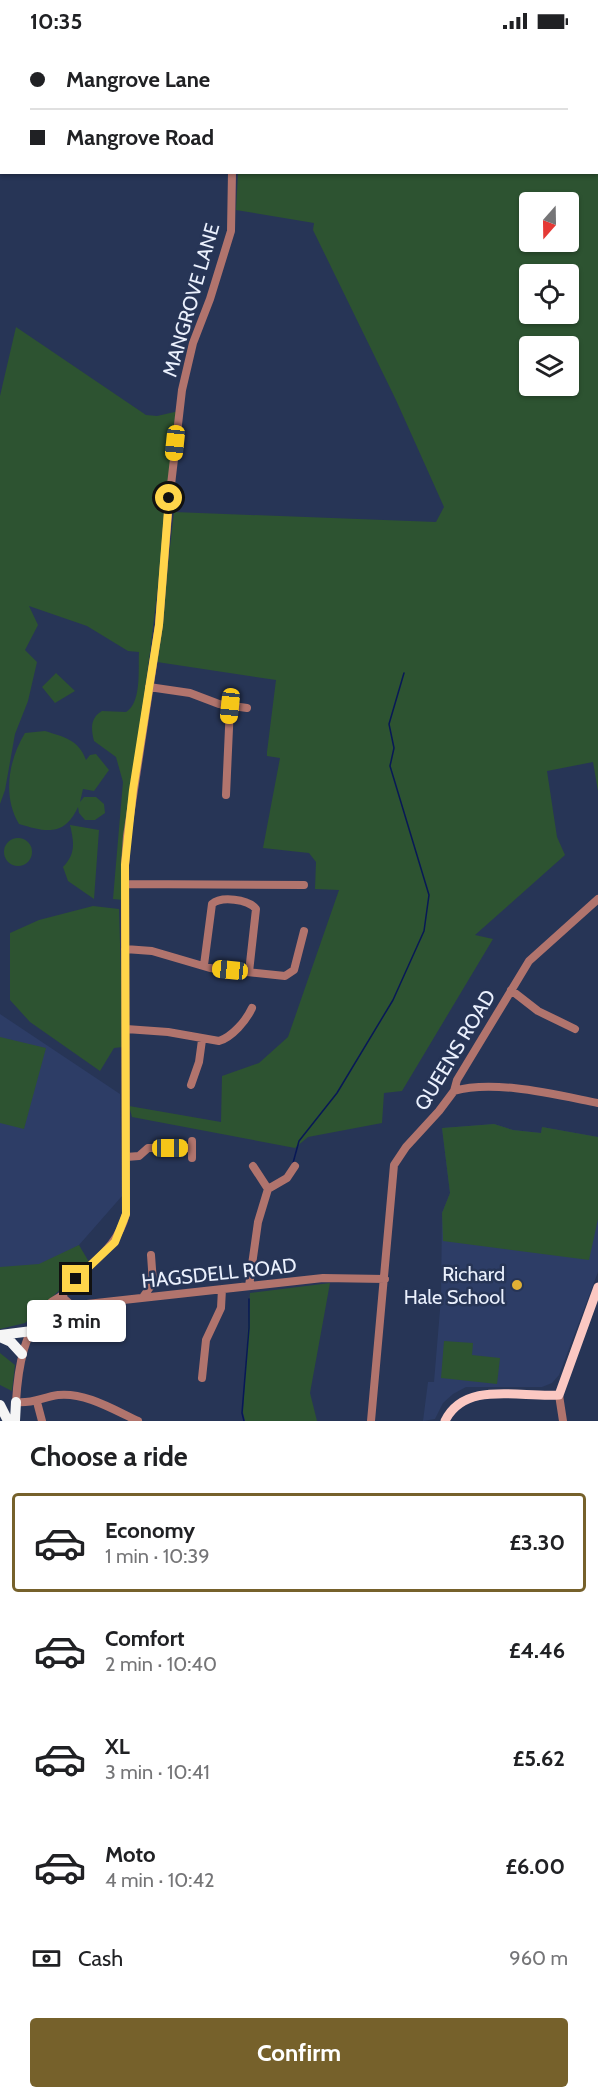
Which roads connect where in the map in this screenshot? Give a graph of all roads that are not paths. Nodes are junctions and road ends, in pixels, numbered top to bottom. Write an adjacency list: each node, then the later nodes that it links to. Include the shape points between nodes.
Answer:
1 (231, 174): 2 (street, MANGROVE LANE, via 231,231 193,343 182,390 159,625)
2 (149, 687): 3 (street, via 197,695); 6 (street, MANGROVE LANE, via 130,813)
3 (230, 706): 4 (street); 5 (street)
4 (247, 708)
5 (226, 795)
6 (125, 884): 7 (street); 10 (street, MANGROVE LANE)
7 (304, 885)
8 (598, 899): 13 (street, QUEENS ROAD, via 536,953)
9 (304, 931): 12 (street, via 299,958 291,974)
10 (125, 949): 11 (street, via 152,951); 15 (street, MANGROVE LANE)
11 (204, 965): 12 (street); 12 (street, via 212,904 218,900 247,902 256,909)
12 (249, 972)
13 (511, 990): 16 (street, via 538,1011); 19 (street, QUEENS ROAD)
14 (252, 1008): 17 (street, via 226,1038)
15 (126, 1029): 17 (street, via 168,1032); 21 (street, MANGROVE LANE)
16 (576, 1029)
17 (202, 1040): 18 (street, via 200,1062)
18 (191, 1085)
19 (454, 1091): 20 (street, via 515,1089); 27 (street, QUEENS ROAD, via 394,1166)
20 (598, 1103)
21 (126, 1157): 22 (street, via 139,1156 148,1148 192,1144); 31 (street, MANGROVE LANE, via 124,1224 108,1250)
22 (192, 1158)
23 (253, 1166): 25 (street)
24 (295, 1166): 25 (street, via 287,1178)
25 (268, 1189): 28 (street, via 258,1222)
26 (151, 1255): 32 (street, via 153,1283)
27 (385, 1280): 28 (street, HAGSDELL ROAD, via 323,1278); 45 (street, QUEENS ROAD)
28 (249, 1286): 30 (street, HAGSDELL ROAD)
29 (598, 1287): 37 (main road)
30 (222, 1289): 32 (street, HAGSDELL ROAD); 36 (street, via 221,1308 206,1340)
31 (61, 1296): 32 (street, HAGSDELL ROAD, via 75,1305); 33 (street, MANGROVE LANE, via 50,1303)
32 (143, 1297)
33 (32, 1331): 34 (highway); 35 (street, MANGROVE LANE)
34 (0, 1336): 35 (highway)
35 (22, 1354): 38 (street, MANGROVE LANE)
36 (202, 1378)
37 (559, 1395): 46 (main road, via 475,1394 455,1406); 47 (street)
38 (16, 1402): 39 (street); 42 (highway)
39 (37, 1402): 43 (street); 44 (street, via 56,1395 82,1397)
40 (0, 1405): 41 (highway)
41 (8, 1421)
42 (15, 1421)
43 (42, 1421)
44 (138, 1421)
45 (371, 1421)
46 (445, 1421)
47 (563, 1421)

